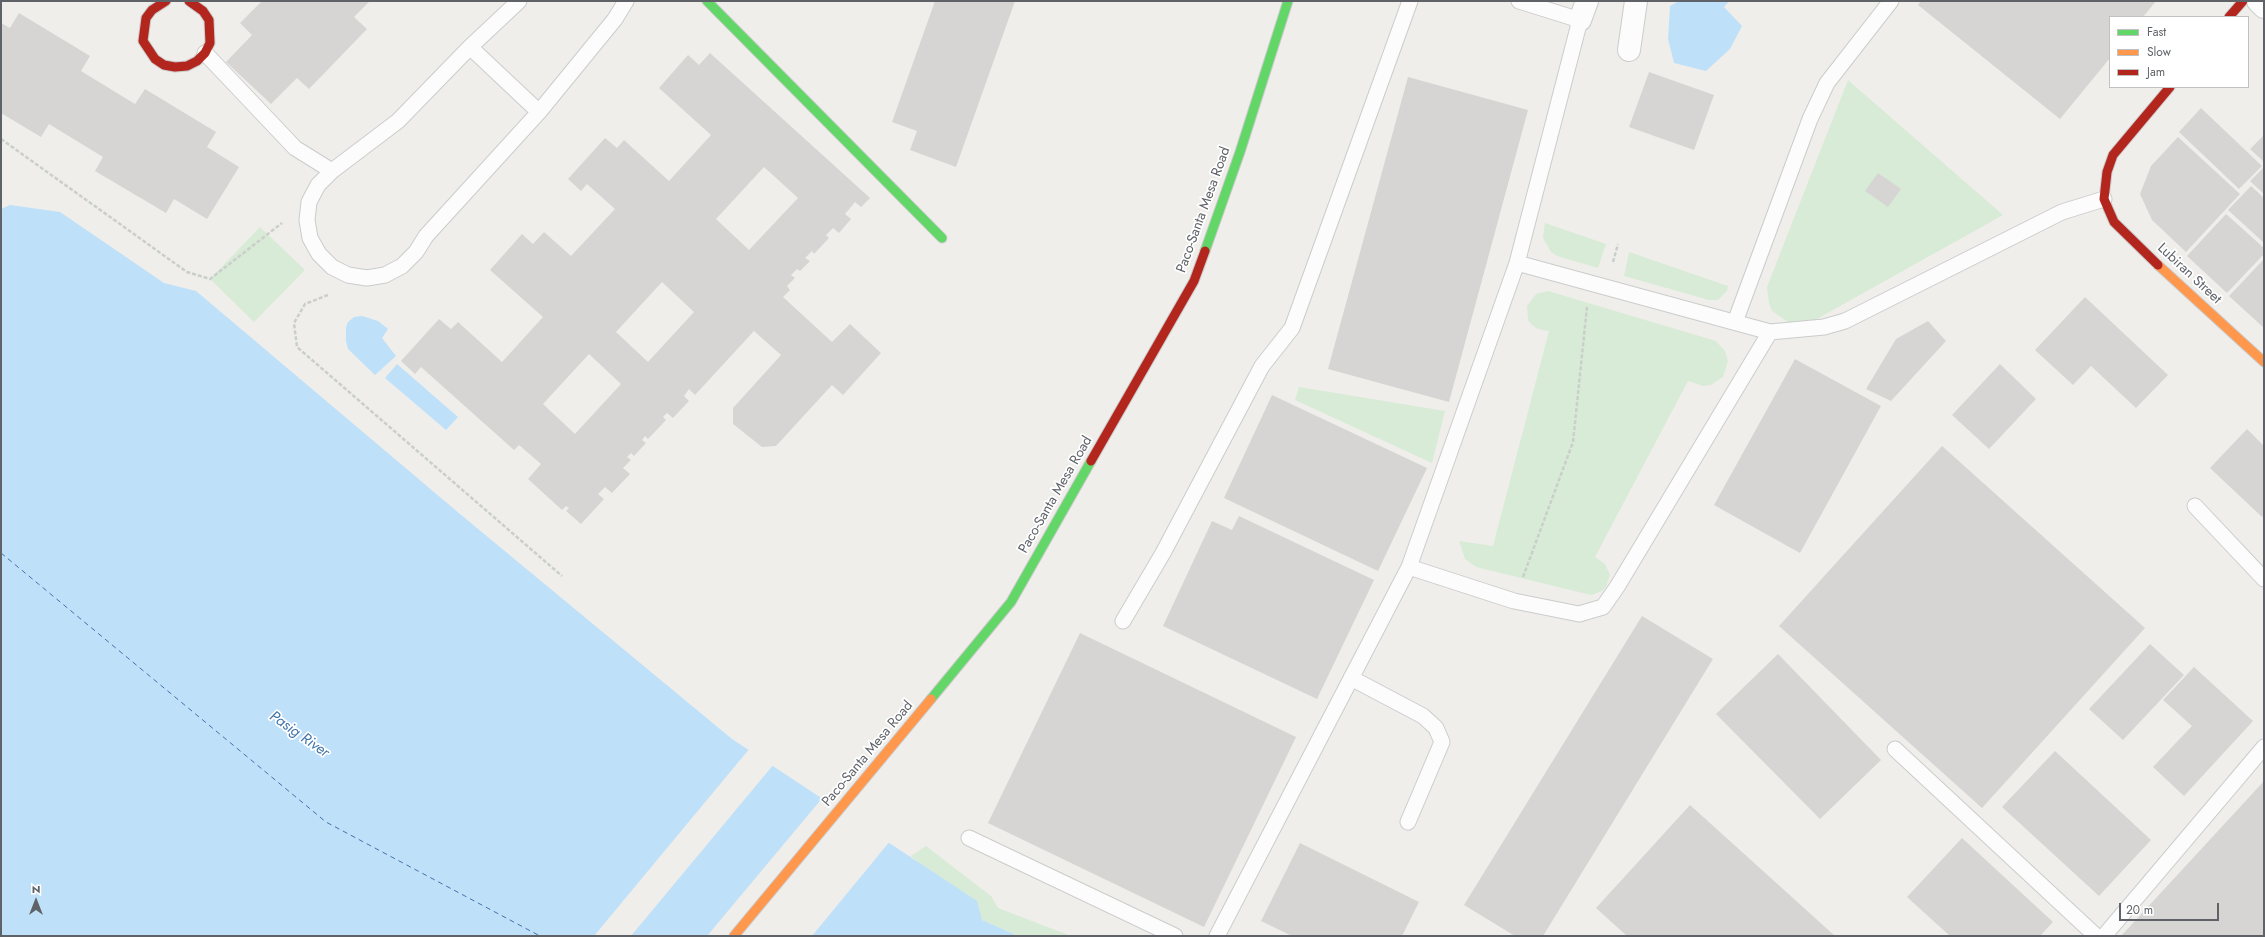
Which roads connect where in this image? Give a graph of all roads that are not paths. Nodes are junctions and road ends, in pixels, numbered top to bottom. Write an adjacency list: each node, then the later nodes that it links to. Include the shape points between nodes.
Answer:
1 (166, 1): 18 (main road, via 152,10 146,18 143,30 148,50 164,65 175,67 187,66)
2 (518, 1): 16 (lane)
3 (626, 1): 20 (lane, via 615,19)
4 (707, 1): 23 (main road)
5 (1288, 1): 37 (main road, Paco-Santa Mesa Road, via 1240,152 1194,281 1011,602)
6 (1410, 1): 31 (lane, via 1292,328 1262,366 1163,552)
7 (1519, 1): 14 (lane)
8 (1636, 1): 17 (street)
9 (1891, 1): 25 (lane, via 1827,83 1810,119)
10 (2243, 1): 15 (main road)
11 (2258, 1): 13 (street)
12 (198, 3): 18 (main road, via 209,20 211,32 210,43)
13 (2264, 7)
14 (1583, 11): 24 (lane)
15 (2230, 16)
16 (470, 47): 20 (lane); 21 (lane, via 398,121)
17 (1629, 50)
18 (205, 53): 21 (lane, via 296,148)
19 (2169, 88): 22 (main road, via 2113,155 2106,172)
20 (539, 112): 21 (lane, via 426,236 416,252 402,266 385,275 348,275 332,267 319,254 310,238 307,220 310,202 318,185)
21 (332, 171)
22 (2104, 199): 26 (lane, via 2062,212 1845,321 1824,327); 27 (main road, Lubiran Street, via 2114,222 2132,242)
23 (942, 238)
24 (1517, 263): 25 (lane); 29 (lane)
25 (1735, 322): 26 (lane)
26 (1770, 332): 29 (lane, via 1603,607 1579,614 1514,601)
27 (2264, 362)
28 (2196, 506): 30 (lane)
29 (1409, 567): 32 (lane)
30 (2264, 579)
31 (1123, 621)
32 (1351, 678): 35 (lane, via 1423,716 1436,728 1442,742); 39 (lane)
33 (2264, 747): 41 (lane)
34 (1895, 749): 40 (lane)
35 (1408, 822)
36 (969, 838): 38 (lane)
37 (734, 936)
38 (1175, 936)
39 (1217, 936)
40 (2096, 936)
41 (2104, 936)

